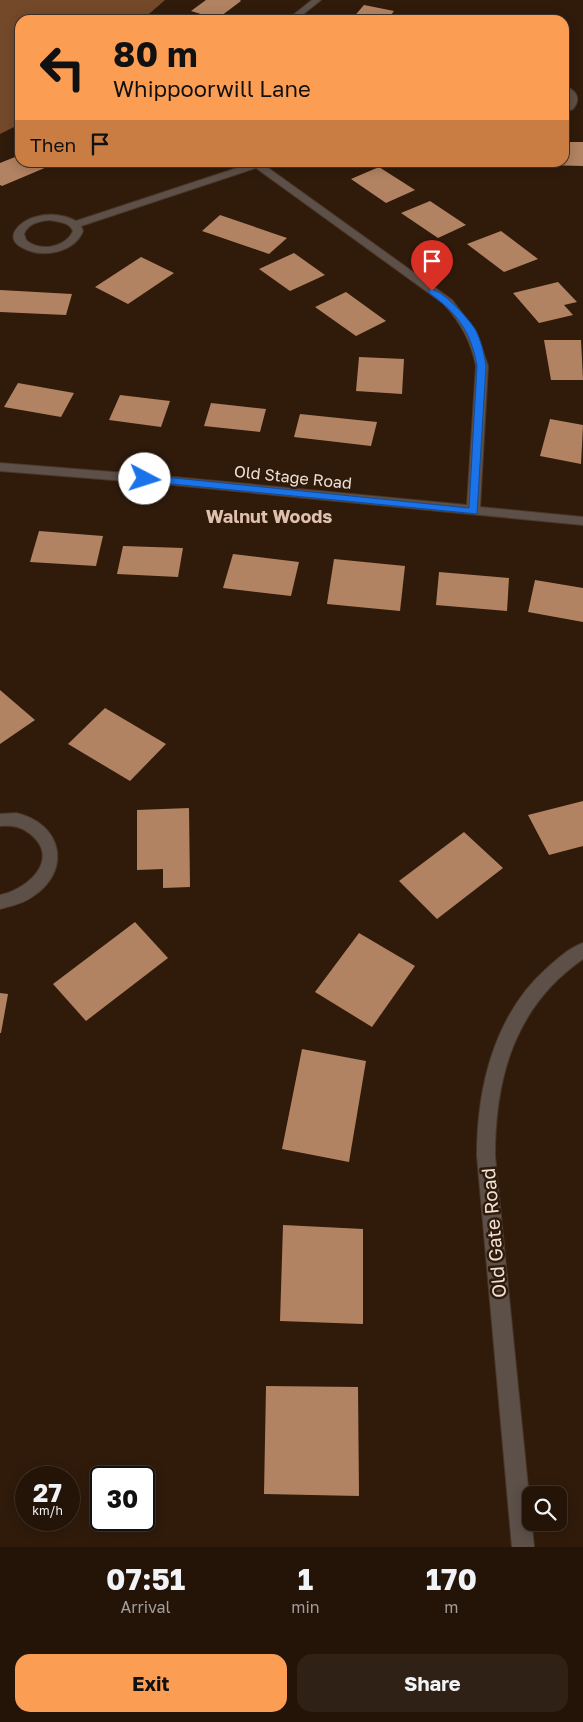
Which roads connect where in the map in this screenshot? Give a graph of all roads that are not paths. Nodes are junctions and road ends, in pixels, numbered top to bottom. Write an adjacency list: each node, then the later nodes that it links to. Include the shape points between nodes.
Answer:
1 (317, 0): 2 (street)
2 (298, 15)
3 (569, 92): 4 (street, via 574,103)
4 (569, 107)
5 (569, 108): 6 (street)
6 (583, 108)
7 (245, 167): 9 (street)
8 (258, 167): 11 (street, via 448,302 470,329 482,366)
9 (76, 224): 9 (street, via 60,217 40,218 24,226 19,237 28,247 37,250 58,249 75,241 79,229)
10 (0, 467): 11 (street, Old Stage Road)
11 (473, 512): 12 (street, Old Stage Road)
12 (583, 521)
13 (0, 820): 14 (street, via 23,821 41,830 50,845 50,864 41,882 24,895)
14 (0, 902)
15 (583, 950): 16 (street, Old Gate Road, via 551,974 519,1013 500,1056 487,1114 486,1156)
16 (523, 1547)

